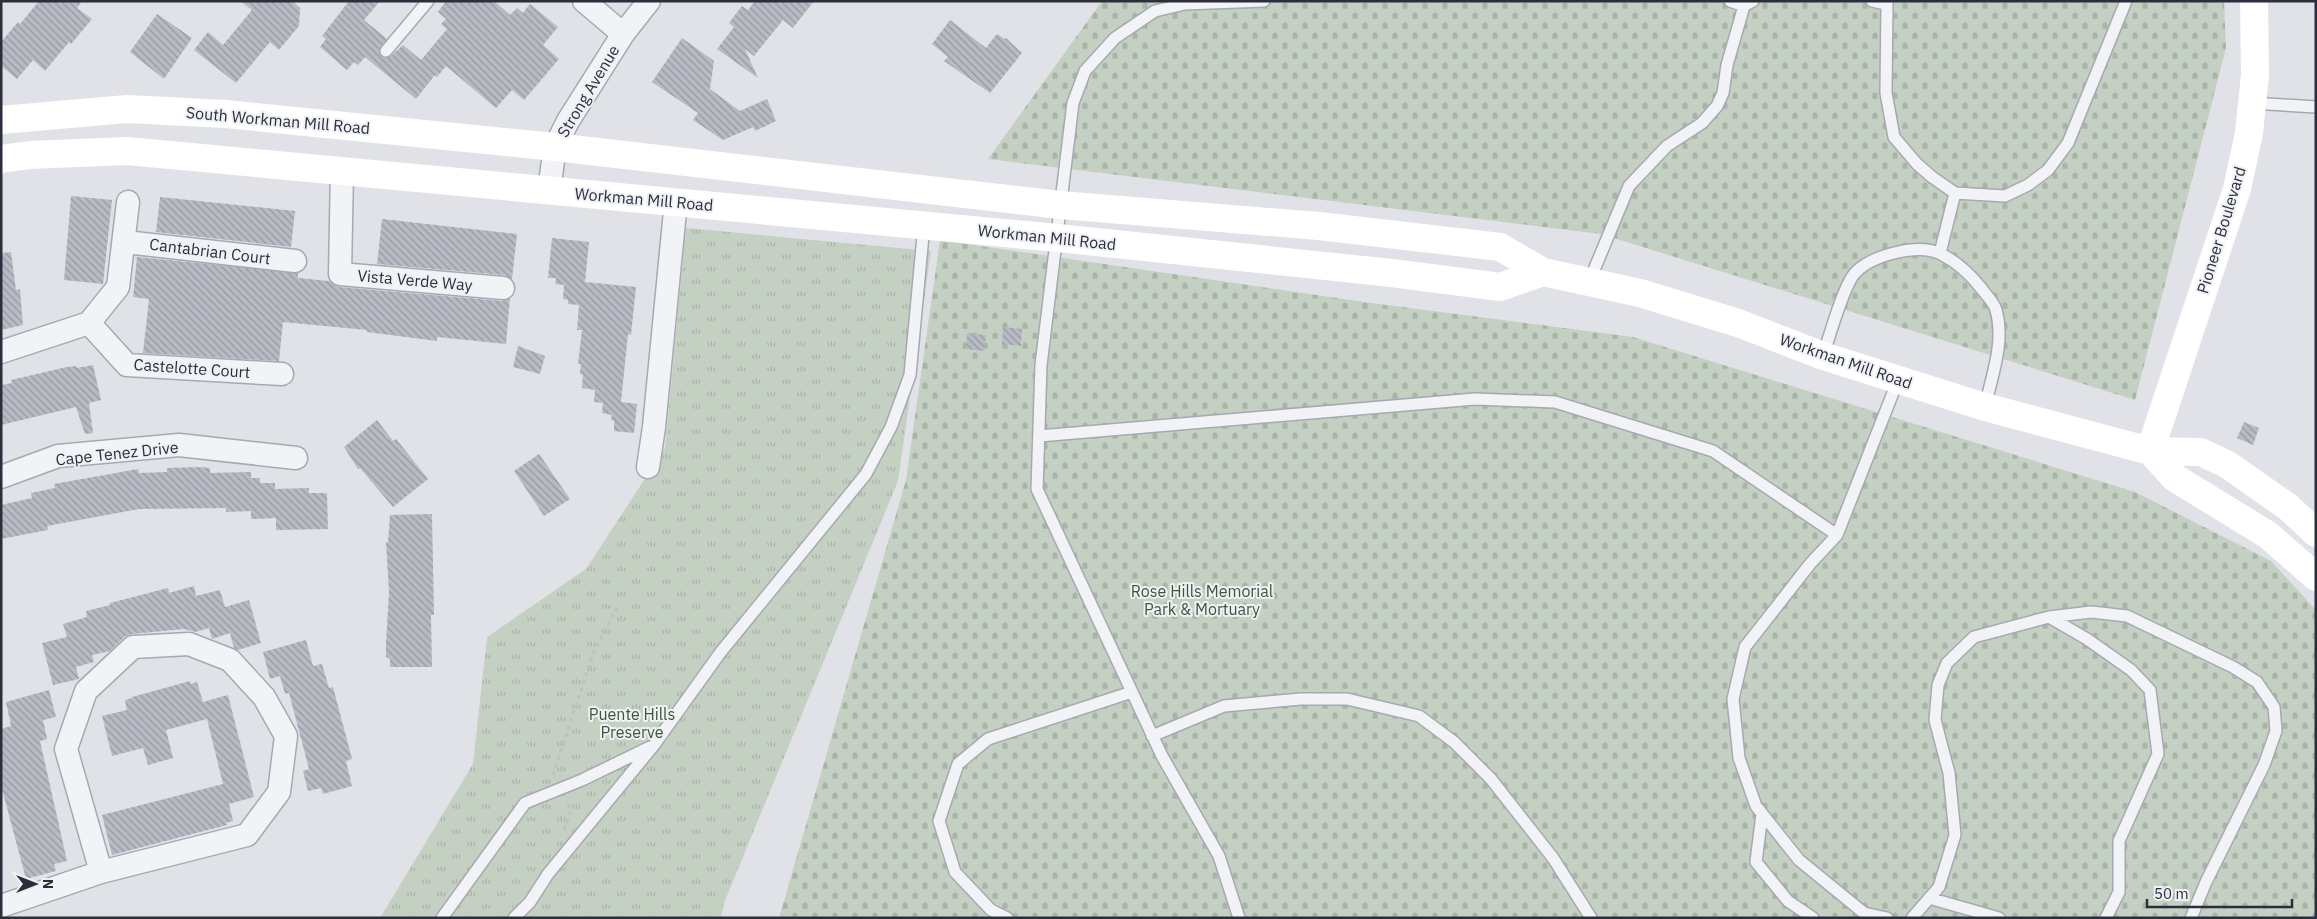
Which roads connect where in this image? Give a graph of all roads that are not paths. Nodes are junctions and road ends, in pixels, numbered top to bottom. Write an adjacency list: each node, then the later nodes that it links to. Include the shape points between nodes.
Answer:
1 (428, 1): 12 (lane)
2 (584, 1): 11 (street)
3 (649, 1): 11 (street, Strong Avenue)
4 (1264, 1): 23 (lane, via 1185,4 1155,11 1115,38 1085,71 1073,103)
5 (1730, 1): 10 (lane)
6 (1872, 1): 9 (lane)
7 (2126, 1): 20 (lane, via 2068,143 2048,170 2005,196)
8 (2254, 1): 13 (main road, Pioneer Boulevard)
9 (1886, 3): 20 (lane, via 1886,92 1894,137 1917,164)
10 (1749, 4): 30 (lane, via 1727,65 1723,93 1717,106 1702,123 1667,146 1629,186)
11 (622, 34): 16 (street, Strong Avenue)
12 (386, 51)
13 (2252, 103): 14 (lane); 39 (main road, Pioneer Boulevard, via 2237,189)
14 (2316, 107)
15 (1, 120): 16 (main road, South Workman Mill Road, via 127,109 226,114)
16 (555, 147): 19 (street, Strong Avenue); 23 (main road, Workman Mill Road)
17 (1, 159): 18 (main road, via 127,151)
18 (342, 170): 19 (main road); 31 (street, Vista Verde Way, via 340,274)
19 (549, 190): 21 (main road, Workman Mill Road)
20 (1955, 193): 27 (lane)
21 (676, 201): 24 (main road, Workman Mill Road); 41 (street)
22 (128, 202): 26 (street)
23 (1060, 205): 25 (lane); 29 (main road, Workman Mill Road, via 1319,226 1500,247)
24 (924, 225): 25 (main road, Workman Mill Road); 49 (lane, via 910,375 870,466 720,653)
25 (1058, 238): 29 (main road, Workman Mill Road, via 1500,287); 38 (lane, via 1041,365)
26 (125, 242): 28 (street, Cantabrian Court); 32 (street, via 118,287)
27 (1940, 253): 34 (lane, via 1905,250 1872,259 1854,273); 37 (lane, via 1969,273 1995,308 2000,331)
28 (296, 261)
29 (1543, 272): 30 (main road, Workman Mill Road)
30 (1590, 282): 34 (main road, Workman Mill Road, via 1640,293 1738,323)
31 (503, 288)
32 (89, 323): 33 (street); 35 (street, Castelotte Court, via 127,365)
33 (1, 352)
34 (1823, 356): 36 (main road, Workman Mill Road)
35 (282, 374)
36 (1898, 380): 37 (main road, Workman Mill Road); 44 (lane)
37 (1985, 407): 39 (main road, Workman Mill Road)
38 (1039, 436): 44 (lane, via 1475,399 1554,402 1713,451); 47 (lane, via 1037,489)
39 (2150, 451): 43 (main road, Workman Mill Road, via 2201,452 2228,465 2288,507); 45 (main road, via 2175,478 2268,536)
40 (296, 458): 42 (street, Cape Tenez Drive, via 179,445 58,456)
41 (648, 467)
42 (1, 477)
43 (2316, 533)
44 (1837, 536): 50 (lane, via 1810,564 1745,647 1733,699 1739,758 1756,806)
45 (2316, 576)
46 (2049, 618): 52 (lane, via 1974,637 1947,663 1938,685 1935,720 1949,773 1955,835 1939,887); 63 (lane, via 2087,639 2150,690 2158,754 2120,841 2118,892); 64 (lane, via 2091,612 2128,616 2257,682 2274,708 2276,731 2264,765)
47 (1132, 692): 48 (lane); 56 (lane, via 988,739 958,764 939,821 955,872 991,910)
48 (1152, 736): 57 (lane, via 1219,856); 58 (lane, via 1224,706 1301,699 1347,699 1419,716 1454,742 1491,779 1553,858)
49 (654, 745): 54 (lane, via 525,803); 55 (lane)
50 (1762, 814): 59 (lane, via 1756,862 1788,901); 60 (lane, via 1799,860 1864,912)
51 (100, 872): 51 (street, via 66,749 86,691 133,647 189,644 230,660 264,697 286,736 279,792 247,834); 53 (street)
52 (1929, 898): 61 (lane); 62 (lane)
53 (1, 906)
54 (442, 918)
55 (514, 918)
56 (1007, 918)
57 (1239, 918)
58 (1591, 918)
59 (1813, 918)
60 (1887, 918)
61 (1912, 918)
62 (1999, 918)
63 (2106, 918)
64 (2191, 918)

